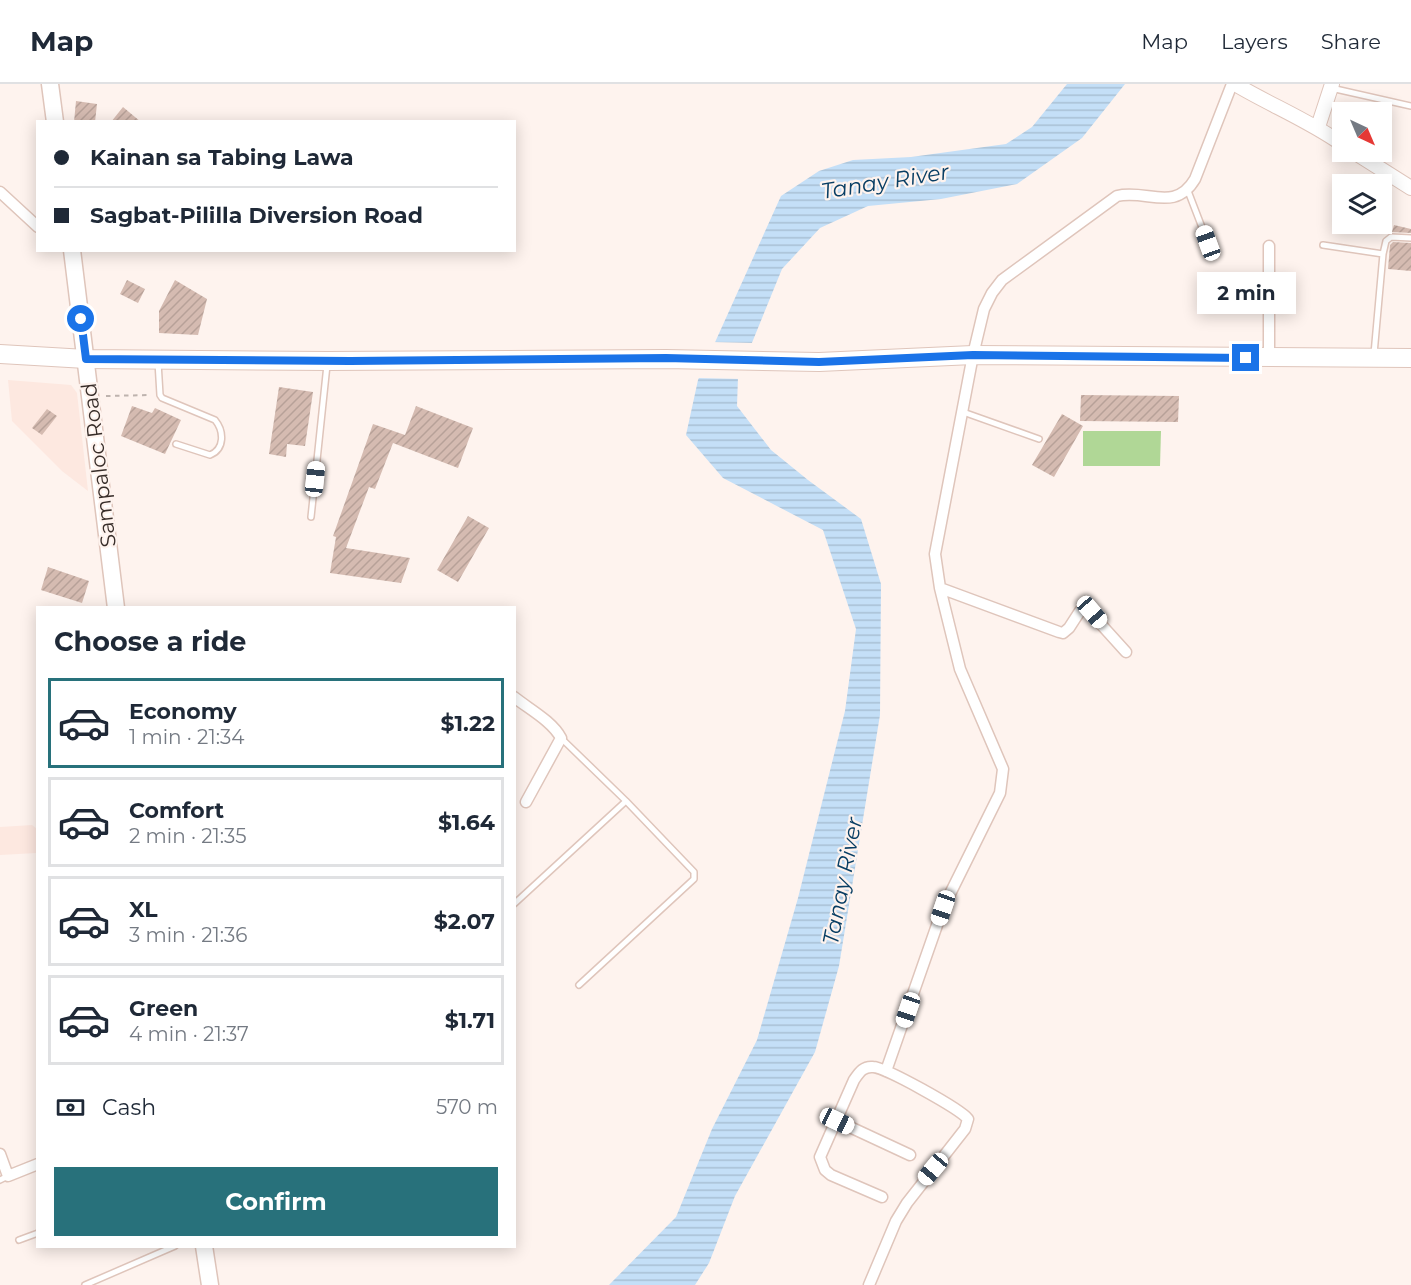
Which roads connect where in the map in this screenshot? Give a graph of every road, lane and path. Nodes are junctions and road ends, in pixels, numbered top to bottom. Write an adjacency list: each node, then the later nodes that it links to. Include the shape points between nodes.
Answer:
1 (50, 84): 5 (main road)
2 (1233, 84): 6 (street); 10 (street)
3 (1331, 86): 4 (lane); 6 (street)
4 (1411, 106)
5 (55, 120)
6 (1318, 127): 7 (street)
7 (1332, 137)
8 (1370, 162): 9 (street)
9 (1411, 188)
10 (1188, 191): 14 (lane); 20 (street, via 1166,198 1117,195 1002,280 984,309)
11 (0, 192): 12 (street)
12 (36, 225)
13 (1411, 238): 18 (lane, via 1391,237)
14 (1208, 243)
15 (1323, 245): 18 (lane)
16 (1269, 246): 22 (street)
17 (69, 253): 25 (main road, Sampaloc Road)
18 (1383, 254): 23 (lane)
19 (0, 354): 25 (main road)
20 (973, 355): 22 (main road); 26 (main road, via 819,362 666,358); 29 (street)
21 (158, 358): 25 (main road); 26 (main road); 27 (lane)
22 (1269, 358): 23 (main road)
23 (1374, 358): 24 (main road)
24 (1411, 358)
25 (86, 359): 28 (main road, Sampaloc Road)
26 (328, 361): 32 (lane)
27 (160, 395): 28 (path); 31 (lane, via 219,425 222,442 215,454 205,455)
28 (91, 398): 34 (main road, Sampaloc Road)
29 (961, 411): 30 (lane); 33 (street, via 934,554)
30 (1039, 439)
31 (176, 444)
32 (311, 517)
33 (940, 588): 35 (street, via 1064,633 1080,611 1088,610); 42 (street, via 960,669 1003,769 1003,781 943,908)
34 (116, 606)
35 (1126, 652)
36 (516, 699): 37 (street)
37 (561, 738): 38 (lane); 39 (street)
38 (626, 801): 40 (lane); 41 (lane, via 691,867 694,879)
39 (526, 802)
40 (516, 902)
41 (579, 985)
42 (886, 1071): 43 (street, via 873,1066 860,1071); 55 (street, via 968,1119 965,1129 922,1181 896,1221)
43 (837, 1121): 45 (street); 48 (street, via 820,1157 825,1170)
44 (0, 1154): 47 (street)
45 (910, 1155)
46 (36, 1165): 47 (street)
47 (4, 1178)
48 (882, 1197)
49 (36, 1234): 50 (lane)
50 (19, 1240)
51 (170, 1248): 53 (lane)
52 (205, 1248): 54 (main road)
53 (85, 1285)
54 (210, 1285)
55 (869, 1285)

